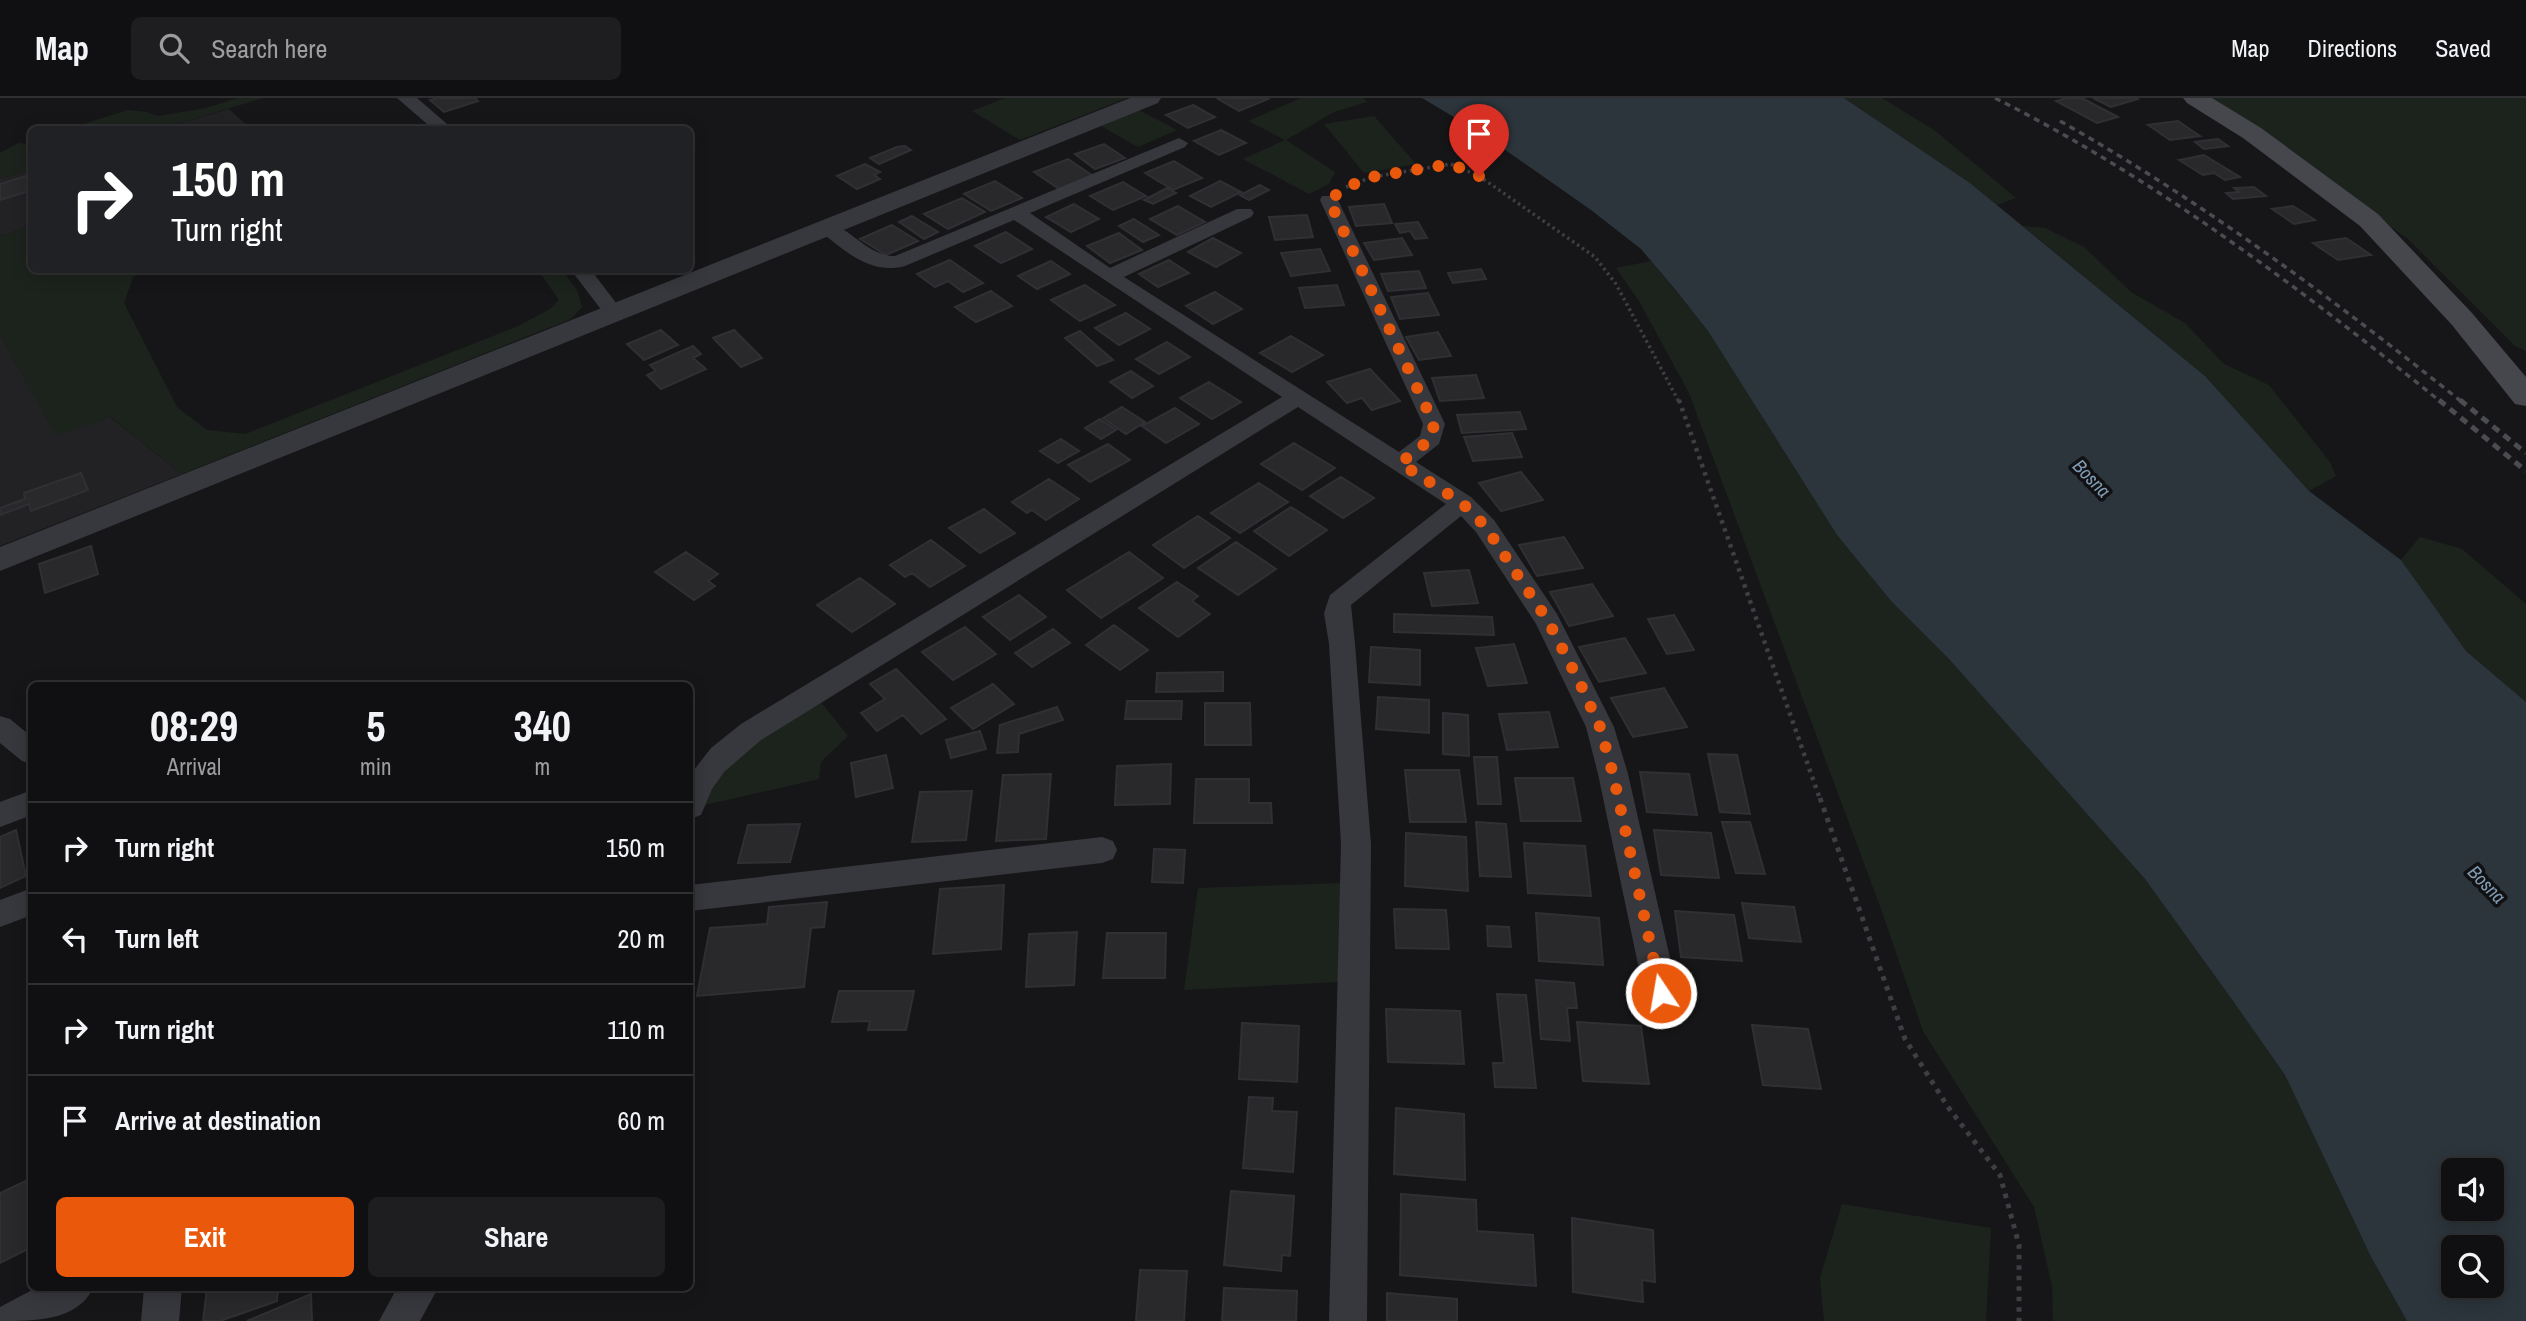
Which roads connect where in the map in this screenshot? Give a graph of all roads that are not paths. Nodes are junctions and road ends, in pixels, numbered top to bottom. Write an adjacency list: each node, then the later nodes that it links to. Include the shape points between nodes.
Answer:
1 (406, 98): 4 (street)
2 (1150, 98): 9 (street)
3 (2195, 98): 13 (main road, via 2262,140 2369,220 2462,319)
4 (440, 126)
5 (1179, 143): 7 (street)
6 (1329, 200): 15 (street, via 1434,424 1431,439)
7 (1017, 213): 9 (street, via 888,263 869,260); 11 (street)
8 (1244, 213): 11 (street)
9 (828, 228): 12 (street)
10 (583, 273): 12 (street)
11 (1109, 276): 14 (street)
12 (613, 313): 17 (street)
13 (2526, 397)
14 (1297, 398): 15 (street); 20 (street, via 751,732 708,769)
15 (1400, 463): 16 (street)
16 (1462, 503): 27 (street, via 1485,526 1548,621 1600,727); 34 (street, via 1339,601 1337,613 1356,844)
17 (0, 560)
18 (0, 727): 19 (street)
19 (28, 750)
20 (693, 796)
21 (28, 804): 22 (street)
22 (0, 815)
23 (1102, 850): 24 (street)
24 (693, 898)
25 (28, 903): 26 (street)
26 (0, 915)
27 (1661, 993)
28 (69, 1291): 31 (street)
29 (163, 1291): 32 (street)
30 (417, 1291): 33 (street)
31 (14, 1321)
32 (160, 1321)
33 (398, 1321)
34 (1348, 1321)

